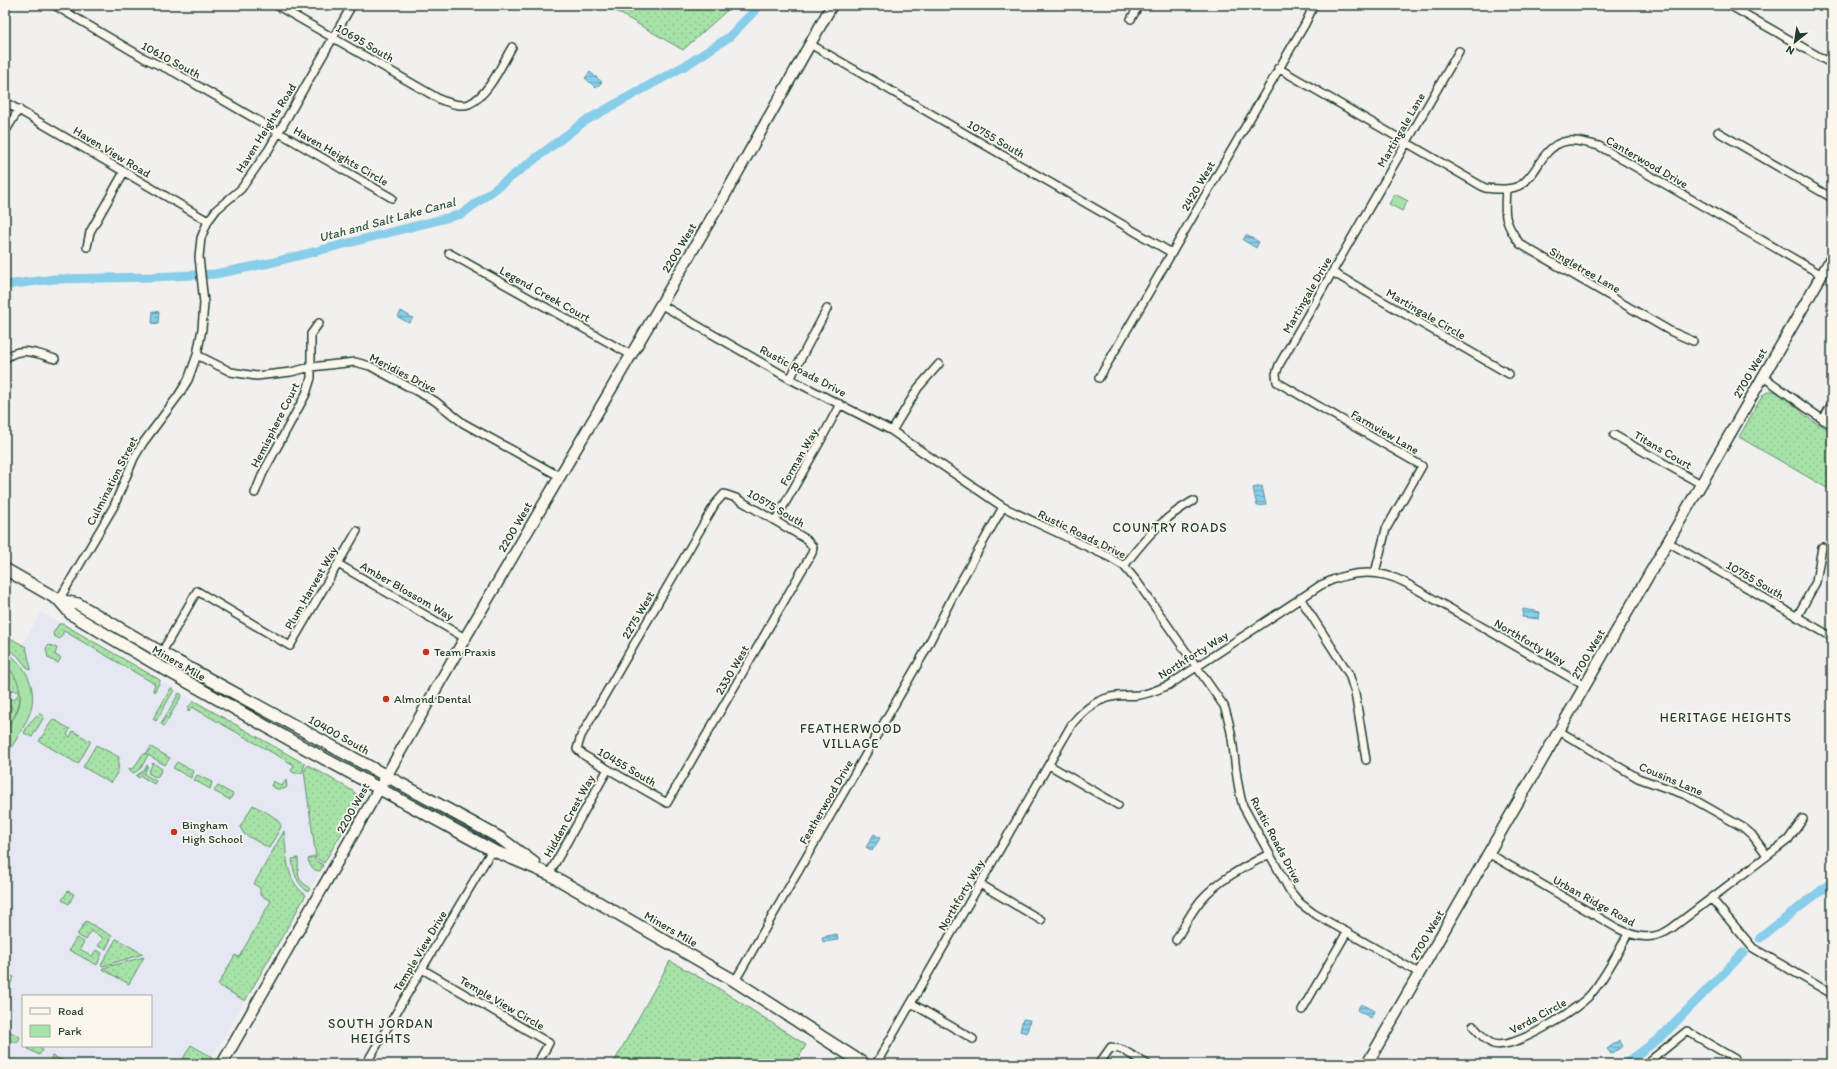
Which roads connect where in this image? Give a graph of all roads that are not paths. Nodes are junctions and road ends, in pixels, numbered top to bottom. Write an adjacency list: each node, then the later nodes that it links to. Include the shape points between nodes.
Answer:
1 (54, 5): 18 (street, 10610 South)
2 (276, 5): 9 (street, 10695 South)
3 (352, 5): 9 (street, Haven Heights Road)
4 (832, 5): 10 (street, 2200 West)
5 (1139, 5): 8 (street)
6 (1314, 5): 14 (street, 2420 West)
7 (1729, 5): 13 (street)
8 (1131, 19)
9 (334, 37): 11 (street, 10695 South, via 441,100 455,105 468,105 485,92); 18 (street, Haven Heights Road)
10 (810, 44): 29 (street, 10755 South); 34 (street, 2200 West)
11 (512, 47)
12 (1459, 51): 20 (street, Martingale Lane)
13 (1832, 64)
14 (1278, 68): 20 (street, Canterwood Drive); 29 (street, 2420 West)
15 (5, 102): 16 (street, Haven View Road)
16 (19, 109): 17 (street); 21 (street, Haven View Road)
17 (5, 132)
18 (279, 132): 23 (street, Haven Heights Circle); 26 (street, Haven Heights Road, via 241,189 217,209)
19 (1718, 132): 24 (street)
20 (1406, 143): 22 (street, Canterwood Drive, via 1485,188); 25 (street, Martingale Lane)
21 (124, 172): 26 (street, Haven View Road); 27 (street, via 90,232)
22 (1506, 189): 32 (street, Canterwood Drive, via 1521,185 1535,172 1545,155 1561,142 1577,140 1598,146); 37 (street, Singletree Lane, via 1504,212 1508,227 1520,244 1670,331)
23 (392, 198)
24 (1832, 198)
25 (1362, 220): 31 (street, Martingale Drive)
26 (208, 221): 33 (street, Haven Heights Road, via 201,238 199,257)
27 (87, 248)
28 (449, 253): 39 (street, Legend Creek Court)
29 (1172, 253): 46 (street, 2420 West)
30 (1832, 257): 32 (street, 2700 West)
31 (1332, 272): 44 (street, Martingale Circle); 48 (street, Martingale Drive, via 1279,366)
32 (1822, 275): 45 (street, 2700 West)
33 (202, 282): 38 (street, Culmination Street, via 203,322)
34 (660, 304): 39 (street, 2200 West); 47 (street, Rustic Roads Drive)
35 (827, 309): 47 (street)
36 (319, 323): 43 (street, Hemisphere Court, via 311,334)
37 (1693, 341)
38 (197, 355): 43 (street, Meridies Drive, via 231,372 243,375 291,372); 71 (street, Culmination Street, via 188,380 142,443 114,506)
39 (631, 355): 55 (street, 2200 West)
40 (5, 359): 41 (street, via 22,351)
41 (55, 359)
42 (939, 364): 53 (street, via 918,388)
43 (311, 367): 55 (street, Meridies Drive, via 355,362 370,366 420,393 463,423); 57 (street, Hemisphere Court, via 311,378 306,394 263,473)
44 (1509, 374)
45 (1763, 377): 51 (street); 56 (street, 2700 West)
46 (1099, 378)
47 (790, 379): 50 (street, Rustic Roads Drive)
48 (1277, 382): 69 (street, Farmview Lane, via 1422,466 1386,529)
49 (1832, 403): 51 (street)
50 (840, 404): 53 (street, Rustic Roads Drive); 61 (street, Forman Way)
51 (1822, 420): 52 (street)
52 (1832, 425)
53 (892, 431): 60 (street, Rustic Roads Drive)
54 (1614, 435): 56 (street, Titans Court)
55 (559, 476): 74 (street, 2200 West)
56 (1701, 484): 63 (street, 2700 West)
57 (255, 493)
58 (724, 494): 61 (street, 10575 South, via 736,498); 80 (street, 2275 West, via 715,504 581,736)
59 (1193, 501): 67 (street, via 1160,523)
60 (1003, 507): 67 (street, Rustic Roads Drive); 102 (street, Featherwood Drive, via 923,655)
61 (775, 521): 64 (street, 10575 South, via 806,539)
62 (357, 531): 66 (street, Plum Harvest Way)
63 (1668, 542): 72 (street, 10755 South); 78 (street, 2700 West)
64 (813, 547): 86 (street, 2330 West, via 809,559)
65 (1822, 548): 72 (street, via 1816,582)
66 (338, 564): 74 (street, Amber Blossom Way); 75 (street, Plum Harvest Way, via 290,646 197,590)
67 (1124, 566): 76 (street, Rustic Roads Drive)
68 (5, 569): 71 (main road, Miners Mile)
69 (1375, 572): 70 (street, Northforty Way, via 1334,578); 78 (street, Northforty Way, via 1404,582)
70 (1300, 598): 76 (street, Northforty Way); 81 (street, via 1349,674 1355,693)
71 (59, 600): 75 (main road, Miners Mile, via 78,604); 85 (main road, Miners Mile, via 71,614)
72 (1797, 617): 73 (street, 10755 South)
73 (1832, 637)
74 (465, 638): 84 (street, 2200 West)
75 (162, 652): 77 (main road, Miners Mile)
76 (1197, 666): 82 (street, Northforty Way, via 1154,692 1116,696 1091,705 1072,724); 91 (street, Rustic Roads Drive, via 1225,710 1229,721 1239,794)
77 (200, 674): 84 (main road, 10400 South)
78 (1585, 686): 79 (street, 2700 West)
79 (1558, 731): 90 (street, 2700 West); 92 (street, Cousins Lane, via 1638,778 1686,795 1744,828)
80 (577, 749): 83 (street, 10455 South)
81 (1366, 760)
82 (1049, 765): 87 (street); 94 (street, Northforty Way)
83 (608, 769): 86 (street, 10455 South); 93 (street, Hidden Crest Way)
84 (386, 776): 85 (street, 2200 West); 93 (main road, 10400 South, via 500,838)
85 (379, 789): 89 (main road, Miners Mile); 109 (street, 2200 West)
86 (667, 803)
87 (1118, 805)
88 (1803, 819): 92 (street, Urban Ridge Road, via 1791,837)
89 (492, 850): 93 (main road, Miners Mile); 100 (street, Temple View Drive)
90 (1488, 853): 98 (street, Urban Ridge Road); 101 (street, 2700 West)
91 (1268, 854): 97 (street, Rustic Roads Drive, via 1300,903); 99 (street, via 1225,880 1202,898)
92 (1768, 855): 95 (street, Urban Ridge Road)
93 (549, 874): 102 (main road, Miners Mile)
94 (980, 884): 96 (street); 104 (street, Northforty Way)
95 (1711, 898): 98 (street, Urban Ridge Road, via 1664,934 1647,937); 103 (street, via 1753,948)
96 (1041, 920)
97 (1347, 932): 101 (street, Rustic Roads Drive); 105 (street)
98 (1628, 934): 106 (street, Verda Circle, via 1598,986 1583,1003 1566,1016 1516,1042 1506,1044 1490,1042)
99 (1176, 940)
100 (422, 970): 110 (street, Temple View Drive); 111 (street, Temple View Circle, via 549,1043)
101 (1419, 973): 116 (street, 2700 West)
102 (735, 982): 112 (main road, Miners Mile)
103 (1832, 994)
104 (911, 1003): 107 (street); 113 (street, Northforty Way)
105 (1302, 1010)
106 (1472, 1026)
107 (972, 1039)
108 (1735, 1059): 117 (street, via 1687,1031)
109 (222, 1064)
110 (366, 1064)
111 (537, 1064)
112 (864, 1064)
113 (876, 1064)
114 (1099, 1064): 115 (street, via 1111,1047 1123,1050)
115 (1148, 1064)
116 (1367, 1064)
117 (1646, 1064)

